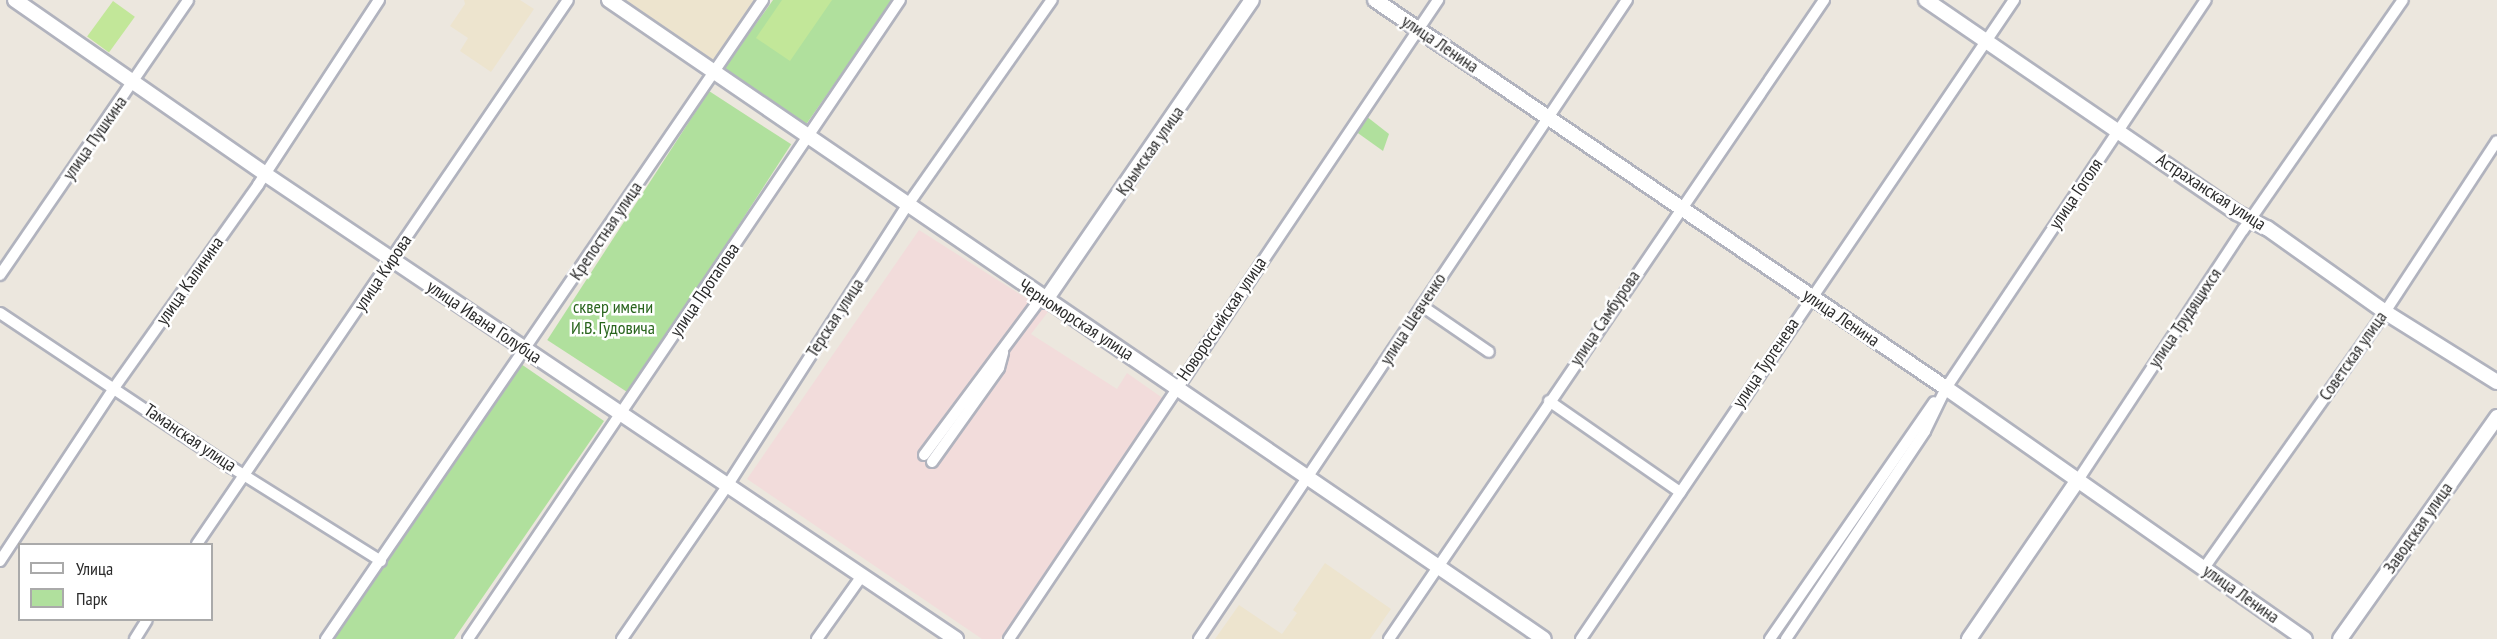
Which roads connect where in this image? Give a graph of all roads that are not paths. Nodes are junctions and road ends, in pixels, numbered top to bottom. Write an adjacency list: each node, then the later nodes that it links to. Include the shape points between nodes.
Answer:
1 (15, 0): 21 (street, улица Ивана Голубца)
2 (188, 0): 21 (street, улица Пушкина)
3 (379, 0): 26 (street, улица Калинина)
4 (568, 0): 30 (street, улица Кирова)
5 (609, 0): 20 (street, Черноморская улица)
6 (763, 0): 20 (street, Крепостная улица)
7 (900, 0): 24 (street, улица Протапова)
8 (1052, 0): 27 (street, Терская улица)
9 (1252, 0): 33 (street, Крымская улица)
10 (1376, 0): 18 (street, улица Ленина)
11 (1438, 0): 18 (street, Новороссийская улица)
12 (1627, 0): 22 (street, улица Шевченко)
13 (1824, 0): 28 (street, улица Самбурова)
14 (1926, 0): 19 (street, Астраханская улица)
15 (2014, 0): 19 (street, улица Тургенева)
16 (2206, 0): 23 (street, улица Гоголя)
17 (2403, 0): 29 (street, улица Трудящихся)
18 (1418, 29): 22 (street, улица Ленина); 40 (street, Новороссийская улица)
19 (1986, 41): 23 (street, Астраханская улица); 32 (street, улица Тургенева)
20 (714, 71): 24 (street, Черноморская улица); 37 (street, Крепостная улица)
21 (133, 83): 26 (street, улица Ивана Голубца); 31 (street, улица Пушкина)
22 (1547, 115): 28 (street, улица Ленина); 34 (street, улица Шевченко)
23 (2119, 130): 29 (street, Астраханская улица); 42 (street, улица Гоголя)
24 (808, 136): 27 (street, Черноморская улица); 44 (street, улица Протапова)
25 (2497, 141): 35 (street, Советская улица)
26 (265, 174): 30 (street, улица Ивана Голубца); 41 (street, улица Калинина)
27 (907, 206): 33 (street, Черноморская улица); 50 (street, Терская улица)
28 (1679, 208): 32 (street, улица Ленина); 43 (street, улица Самбурова)
29 (2251, 220): 35 (street, Астраханская улица); 49 (street, улица Трудящихся)
30 (393, 260): 37 (street, улица Ивана Голубца); 47 (street, улица Кирова)
31 (0, 275)
32 (1810, 298): 42 (street, улица Ленина); 51 (street, улица Тургенева)
33 (1043, 300): 40 (street, Черноморская улица); 46 (street, Крымская улица, via 1003,353 991,362)
34 (1422, 306): 38 (street); 48 (street, улица Шевченко)
35 (2385, 312): 39 (street, Астраханская улица); 56 (street, Советская улица)
36 (0, 313): 41 (street, Таманская улица)
37 (525, 351): 44 (street, улица Ивана Голубца); 54 (street, Крепостная улица)
38 (1489, 352)
39 (2497, 382)
40 (1177, 386): 48 (street, Черноморская улица); 65 (street, Новороссийская улица)
41 (114, 388): 47 (street, Таманская улица); 53 (street, улица Калинина)
42 (1946, 388): 49 (street, улица Ленина); 70 (street, улица Гоголя, via 1915,424); 71 (street, улица Гоголя, via 1925,431)
43 (1549, 401): 51 (street); 55 (street, улица Самбурова)
44 (622, 412): 50 (street, улица Ивана Голубца); 59 (street, улица Протапова)
45 (2497, 417): 74 (street, Заводская улица)
46 (928, 458)
47 (243, 474): 52 (street, улица Кирова); 54 (street, Таманская улица)
48 (1308, 477): 55 (street, Черноморская улица); 66 (street, улица Шевченко)
49 (2078, 480): 56 (street, улица Ленина); 72 (street, улица Трудящихся)
50 (727, 486): 57 (street, улица Ивана Голубца); 62 (street, Терская улица)
51 (1680, 492): 69 (street, улица Тургенева)
52 (198, 543)
53 (0, 561)
54 (381, 561): 61 (street, Крепостная улица)
55 (1438, 566): 67 (street, улица Самбурова); 68 (street, Черноморская улица)
56 (2204, 568): 73 (street, улица Ленина)
57 (861, 577): 63 (street); 64 (street, улица Ивана Голубца)
58 (146, 621): 60 (street)
59 (473, 637)
60 (135, 639)
61 (326, 639)
62 (622, 639)
63 (817, 639)
64 (956, 639)
65 (1008, 639)
66 (1199, 639)
67 (1389, 639)
68 (1544, 639)
69 (1581, 639)
70 (1770, 639)
71 (1786, 639)
72 (1970, 639)
73 (2305, 639)
74 (2340, 639)

